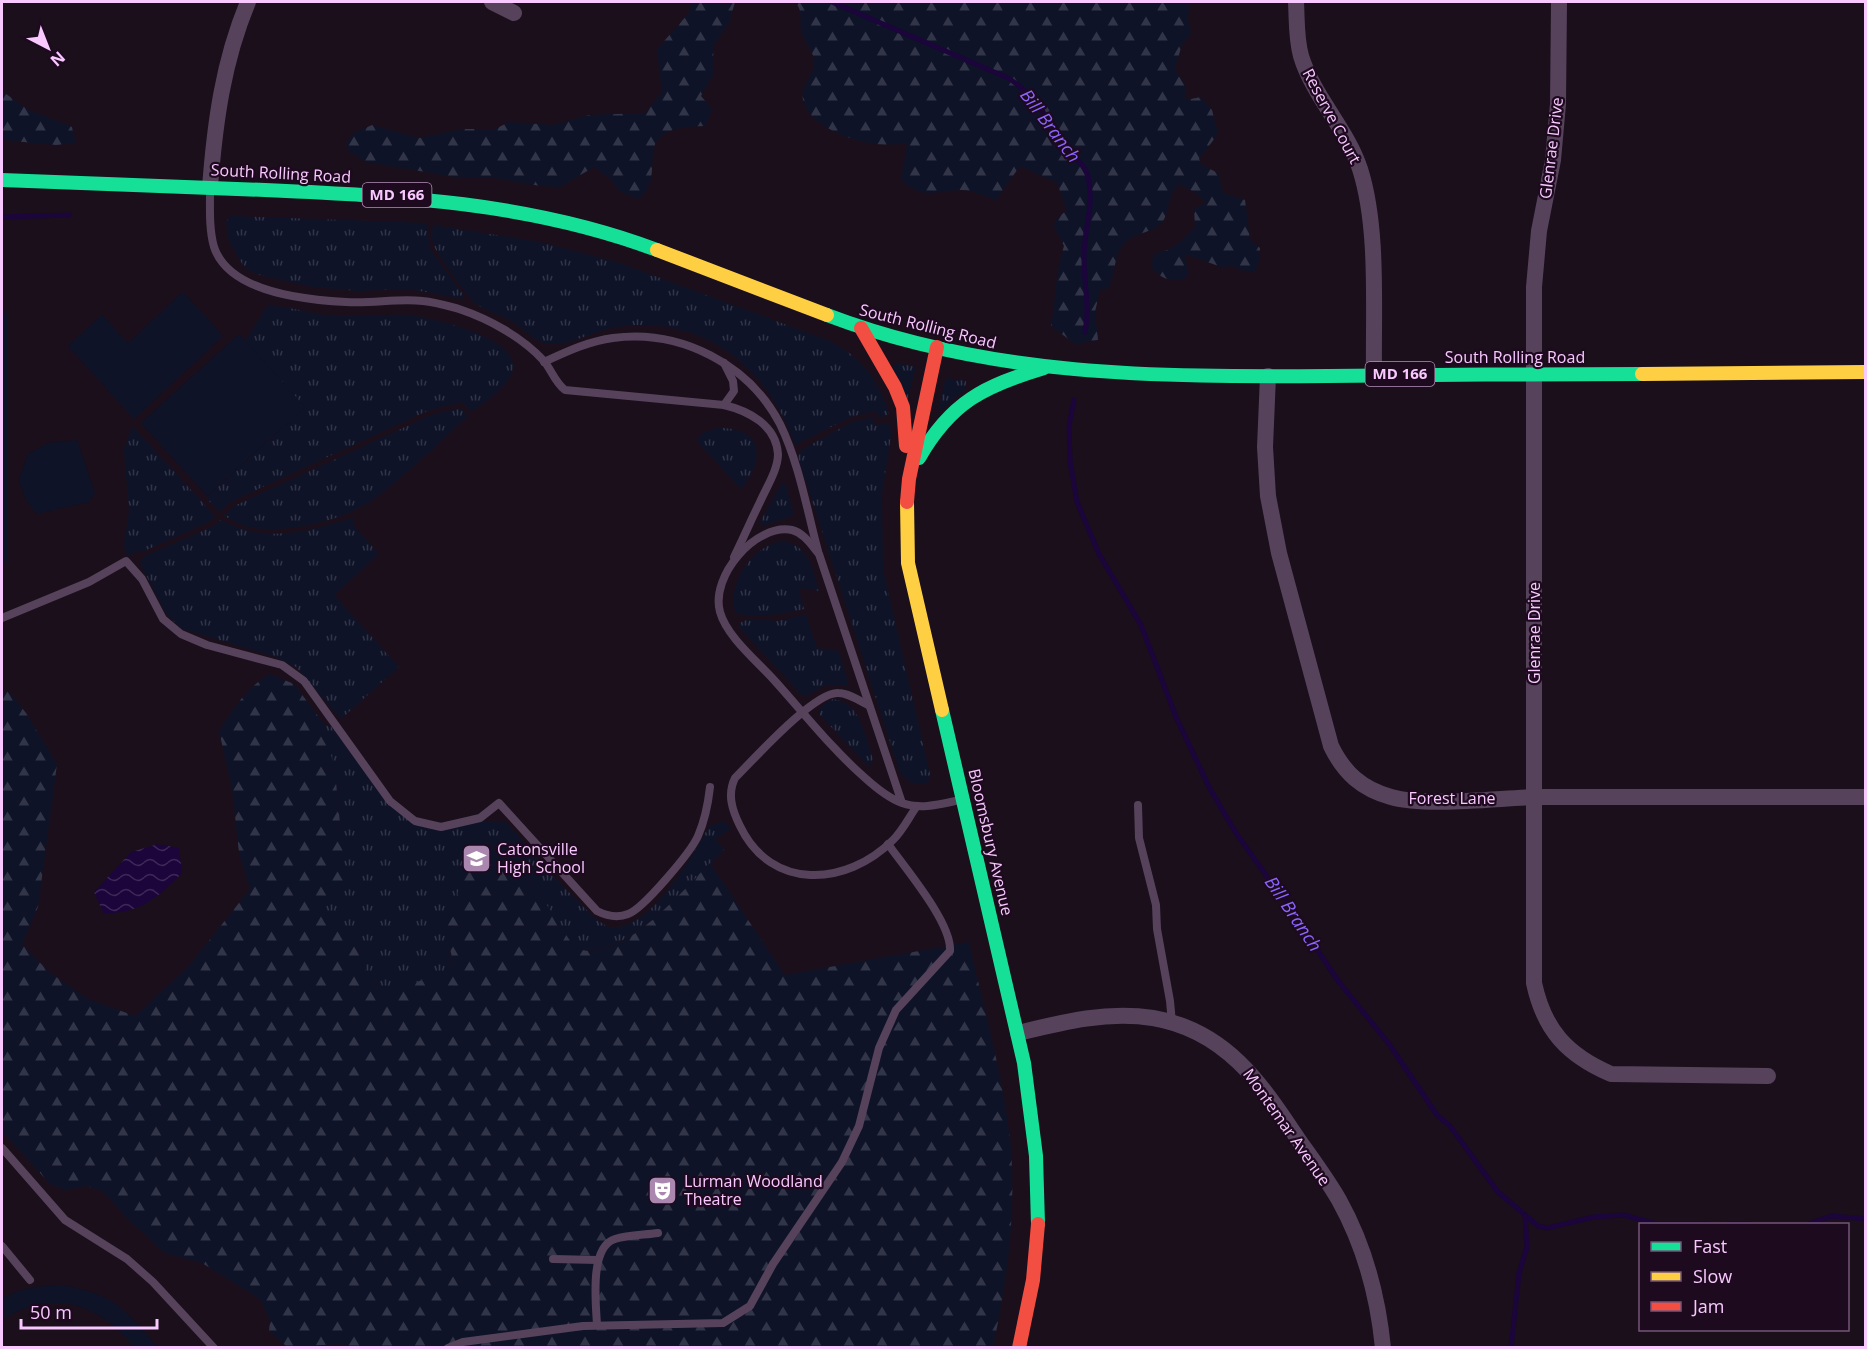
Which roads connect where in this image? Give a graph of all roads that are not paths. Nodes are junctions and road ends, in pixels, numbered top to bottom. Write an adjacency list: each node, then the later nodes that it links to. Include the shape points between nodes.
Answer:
1 (248, 2): 9 (street, via 219,99)
2 (492, 2): 5 (street)
3 (1296, 2): 16 (street, Reserve Court, via 1302,58 1360,168 1367,195)
4 (1559, 2): 17 (street, Glenrae Drive, via 1558,104 1536,264)
5 (514, 13)
6 (23, 167): 8 (main road)
7 (2, 180): 8 (main road, South Rolling Road / MD 166)
8 (88, 182): 9 (main road, South Rolling Road / MD 166)
9 (210, 187): 10 (main road, South Rolling Road / MD 166, via 423,197 564,223 627,239); 12 (lane, via 210,228 215,249 225,265 242,279 298,297 348,302 426,301 460,310 517,339)
10 (861, 328): 11 (main road, South Rolling Road / MD 166); 20 (main road, via 903,407)
11 (937, 347): 14 (main road, South Rolling Road / MD 166); 20 (main road, Bloomsbury Avenue)
12 (544, 362): 13 (lane, via 593,343 635,337 664,339); 19 (lane, via 565,390)
13 (724, 362): 19 (lane, via 734,391); 21 (lane, via 763,397 780,425)
14 (1044, 368): 18 (main road, South Rolling Road / MD 166); 20 (main road, via 996,383 962,401 930,436)
15 (1866, 372): 17 (main road, South Rolling Road / MD 166)
16 (1374, 374): 17 (main road, South Rolling Road / MD 166); 18 (main road, South Rolling Road / MD 166)
17 (1534, 374): 27 (street, Glenrae Drive)
18 (1268, 376): 27 (street, Forest Lane, via 1268,496 1279,553 1340,765 1354,780 1393,798 1419,801)
19 (724, 405): 22 (lane, via 758,418 775,441 778,455)
20 (909, 479): 29 (main road, Bloomsbury Avenue, via 908,563)
21 (819, 554): 22 (lane, via 793,530 764,537); 24 (lane)
22 (734, 557): 25 (lane, via 723,578 720,611 737,639)
23 (2, 618): 26 (lane, via 89,582 126,561 142,579 163,619 181,634 282,665 304,681 390,801 415,821 441,827 480,818 499,804 597,911 609,917 629,914 679,866 706,816)
24 (868, 705): 25 (lane, via 837,693 822,696); 30 (lane)
25 (803, 712): 30 (lane, via 862,776); 33 (lane, via 735,778 730,789 746,839 757,854 778,868 802,876 844,870 874,856)
26 (710, 787)
27 (1535, 797): 28 (street, Forest Lane); 36 (street, Glenrae Drive, via 1534,983 1539,1009 1552,1030 1568,1049 1611,1074)
28 (1866, 797)
29 (964, 799): 32 (lane, via 931,807); 35 (main road, Bloomsbury Avenue)
30 (902, 803): 32 (lane)
31 (1138, 805): 34 (lane, via 1139,838 1156,905)
32 (917, 806): 33 (lane)
33 (888, 844): 43 (lane, via 941,922 951,941 950,951 896,1011 879,1048 859,1126 842,1162 773,1264 750,1306 723,1323)
34 (1172, 1024): 35 (street, Montemar Avenue, via 1118,1014 1075,1019); 47 (street, Montemar Avenue, via 1219,1046 1247,1067 1339,1200 1369,1273)
35 (1018, 1033): 46 (main road, Bloomsbury Avenue, via 1032,1101 1038,1218 1033,1279)
36 (1768, 1076)
37 (2, 1148): 44 (lane, via 65,1220 128,1259)
38 (658, 1233): 41 (lane, via 614,1239 604,1246)
39 (2, 1246): 42 (lane)
40 (554, 1259): 41 (lane)
41 (598, 1260): 43 (lane)
42 (30, 1280)
43 (597, 1325): 45 (lane)
44 (214, 1347)
45 (447, 1347)
46 (1019, 1347)
47 (1383, 1347)

